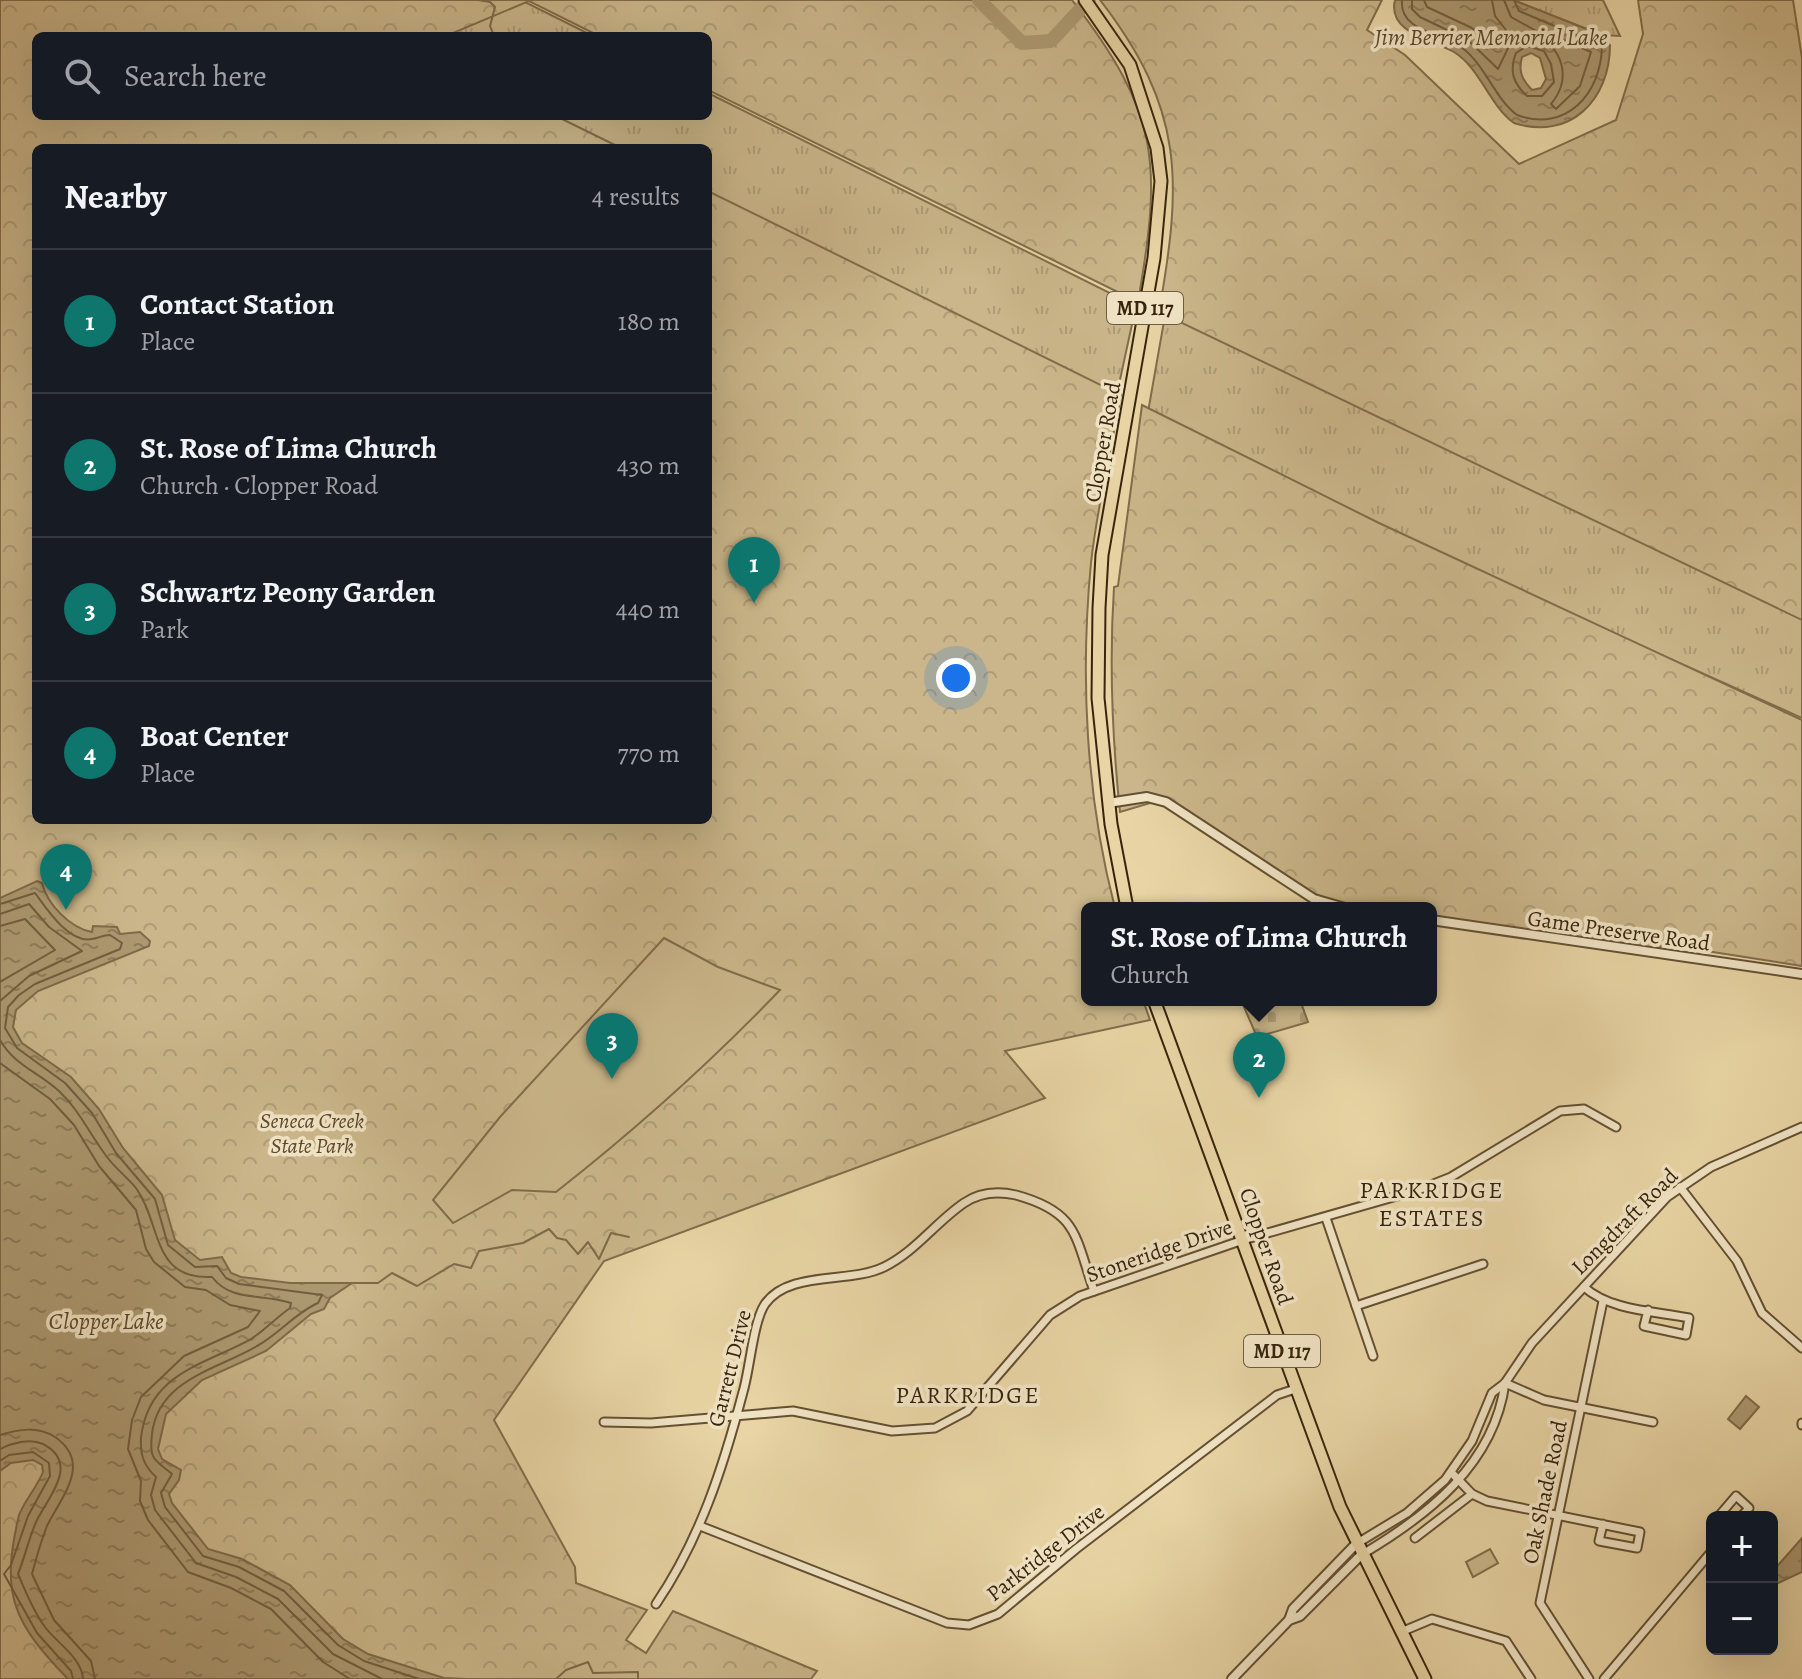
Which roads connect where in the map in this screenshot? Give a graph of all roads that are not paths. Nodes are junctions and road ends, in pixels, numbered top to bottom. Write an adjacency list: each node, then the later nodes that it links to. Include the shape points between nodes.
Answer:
1 (1085, 0): 2 (main road, Clopper Road / MD 117, via 1117,42 1140,90 1161,181 1154,258 1102,555 1098,698)
2 (1108, 803): 3 (main road, Clopper Road / MD 117); 4 (street, via 1147,797 1166,802)
3 (1126, 902)
4 (1324, 902)
5 (1437, 921): 6 (street, Game Preserve Road)
6 (1802, 974)
7 (1156, 1006): 13 (main road, Clopper Road / MD 117)
8 (1616, 1127): 12 (street, Stoneridge Drive, via 1584,1109 1560,1111 1451,1177)
9 (1800, 1128): 10 (street); 11 (street, Longdraft Road, via 1711,1167)
10 (1802, 1138)
11 (1680, 1187): 15 (street, Longdraft Road); 20 (street, via 1737,1261 1756,1305)
12 (1326, 1218): 13 (street, Stoneridge Drive); 18 (street)
13 (1243, 1240): 16 (street, Stoneridge Drive); 23 (main road, Clopper Road / MD 117)
14 (1483, 1264): 18 (street)
15 (1584, 1287): 17 (street); 22 (street, Longdraft Road, via 1532,1343)
16 (1094, 1291): 25 (street, Stoneridge Drive, via 1050,1315 967,1411 935,1428 892,1431 793,1411); 25 (street, Garrett Drive, via 1074,1232 1062,1215 1041,1202 1007,1193 982,1194 964,1202 884,1268 851,1279 794,1285 769,1299 762,1308)
17 (1603, 1301): 19 (street); 24 (street, Oak Shade Road)
18 (1356, 1306): 21 (street)
19 (1648, 1310): 19 (street, via 1689,1318 1686,1335 1644,1326)
20 (1802, 1348)
21 (1373, 1356)
22 (1505, 1383): 24 (street); 28 (street, Longdraft Road, via 1492,1393 1472,1441); 29 (street, Longdraft Road, via 1482,1447)
23 (1295, 1389): 35 (street, Parkridge Drive, via 1277,1395 980,1623 947,1623); 37 (main road, Clopper Road / MD 117)
24 (1580, 1410): 27 (street); 33 (street, Oak Shade Road)
25 (737, 1415): 26 (street, Stoneridge Drive); 35 (street, Garrett Drive)
26 (604, 1422)
27 (1653, 1422)
28 (1451, 1472): 29 (street); 37 (street, Longdraft Road)
29 (1460, 1481): 30 (street); 37 (street, Longdraft Road, via 1414,1522)
30 (1472, 1494): 33 (street); 36 (street)
31 (1723, 1511): 32 (street, via 1736,1496)
32 (1746, 1511)
33 (1556, 1514): 34 (street); 44 (street, Oak Shade Road, via 1540,1603)
34 (1603, 1524): 34 (street, via 1640,1532 1637,1548 1599,1541)
35 (700, 1526): 39 (street, Garrett Drive)
36 (1415, 1538)
37 (1358, 1549): 40 (main road, Clopper Road / MD 117); 41 (street, Longdraft Road, via 1300,1616 1289,1620)
38 (1706, 1558): 45 (street)
39 (656, 1604)
40 (1401, 1632): 42 (main road, Clopper Road / MD 117); 43 (street, via 1432,1619 1506,1641)
41 (1232, 1679)
42 (1425, 1679)
43 (1531, 1679)
44 (1589, 1679)
45 (1604, 1679)

